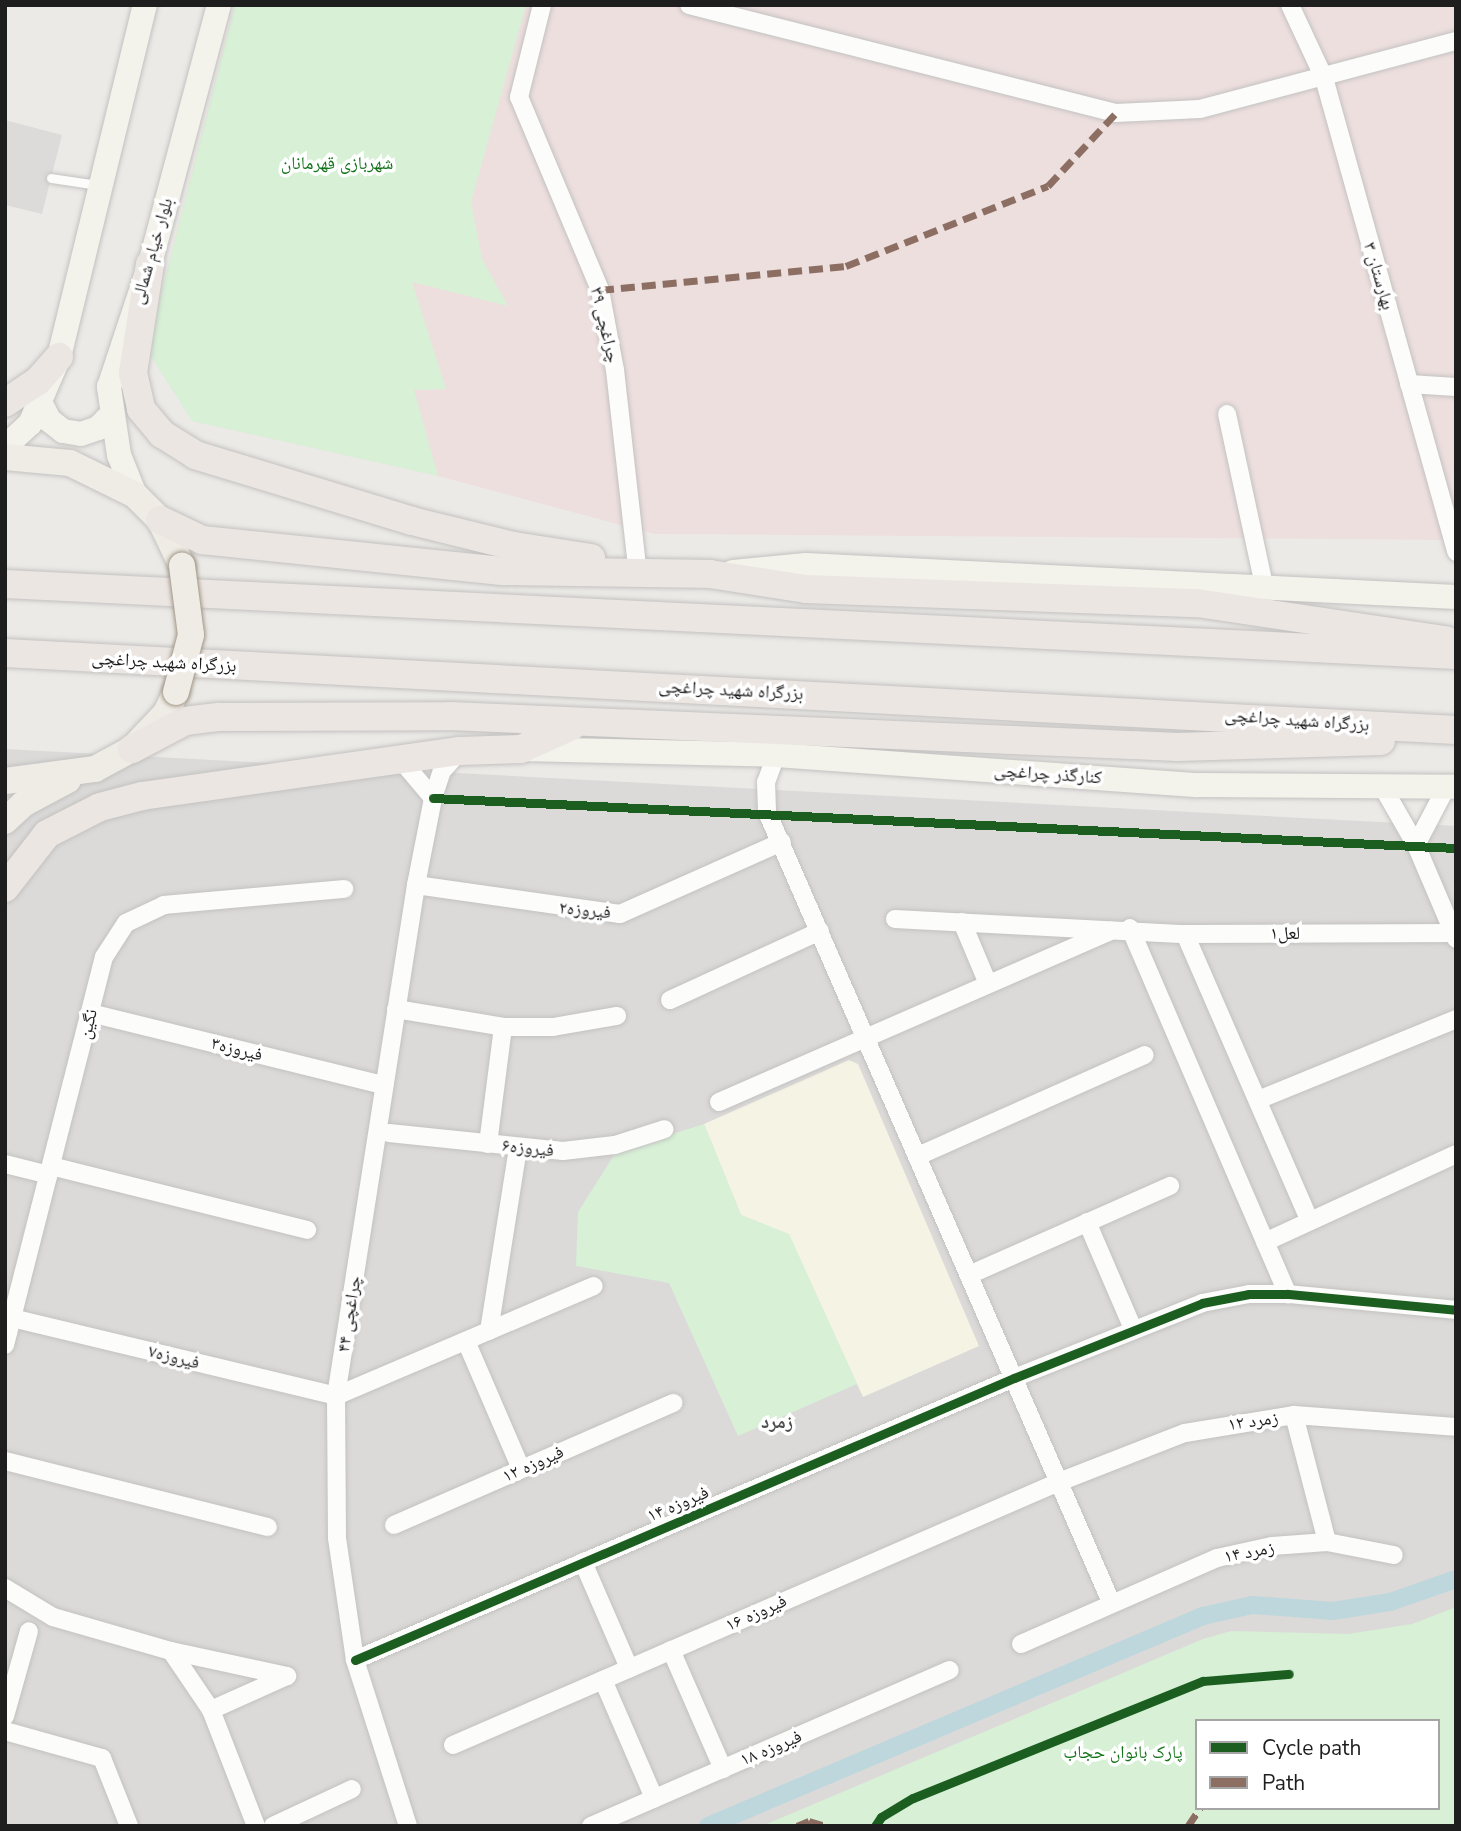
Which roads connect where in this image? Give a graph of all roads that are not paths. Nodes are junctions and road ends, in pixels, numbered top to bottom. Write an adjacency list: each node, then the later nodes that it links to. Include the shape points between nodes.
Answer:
1 (145, 5): 9 (main road)
2 (219, 5): 10 (main road, بلوار خیام شمالی)
3 (542, 5): 23 (street, چراغچی ۳۹, via 519,97 600,290 615,370)
4 (689, 5): 7 (street, via 1116,113 1200,109)
5 (1290, 5): 7 (street, بهارستان ۳)
6 (1456, 41): 7 (street)
7 (1324, 78): 12 (street, بهارستان ۳)
8 (51, 178): 9 (lane)
9 (100, 185): 11 (main road)
10 (150, 264): 17 (main road, بلوار خیام شمالی, via 109,387); 23 (highway, via 133,373 141,409 162,434 195,455 412,522 514,546)
11 (59, 357): 14 (highway, via 38,381); 15 (main road)
12 (1409, 384): 13 (street); 22 (street, بهارستان ۳)
13 (1456, 387)
14 (5, 403)
15 (41, 404): 17 (main road, via 48,420 63,431 81,434 98,428); 18 (main road, via 30,425)
16 (1227, 414): 28 (street)
17 (110, 415): 20 (main road, بلوار خیام شمالی)
18 (5, 447)
19 (5, 457): 20 (main road, via 70,463)
20 (135, 495): 21 (main road)
21 (160, 520): 25 (highway, via 202,540 264,548 504,571); 37 (main road, bridge, via 182,566 191,635 166,713)
22 (1456, 552)
23 (637, 566): 25 (highway)
24 (710, 574): 25 (highway); 28 (main road, via 806,565); 30 (highway, via 806,589 1197,603)
25 (676, 575)
26 (1456, 580): 29 (street)
27 (5, 584): 32 (highway)
28 (1264, 584): 29 (main road)
29 (1445, 596)
30 (1456, 642)
31 (5, 653): 35 (highway, بزرگراه شهید چراغچی)
32 (1456, 655)
33 (578, 723): 34 (highway); 37 (highway, via 450,716 220,717 185,721); 38 (highway)
34 (646, 727): 36 (highway, via 1177,747); 40 (main road, کنارگذر چراغچی)
35 (1456, 730)
36 (1456, 739)
37 (132, 749): 43 (main road)
38 (521, 749): 39 (highway); 40 (main road)
39 (460, 751): 42 (highway); 47 (street, چراغچی ۴۴, via 442,771)
40 (706, 753): 41 (main road, کنارگذر چراغچی)
41 (776, 755): 45 (main road, کنارگذر چراغچی, via 1198,785); 49 (street, via 765,801)
42 (401, 760): 47 (street); 52 (highway, via 142,796 100,807 47,834)
43 (78, 774): 44 (main road); 48 (main road, via 23,804)
44 (5, 781)
45 (1381, 784): 46 (main road, کنارگذر چراغچی); 50 (street)
46 (1452, 786): 50 (street)
47 (433, 798): 51 (street, چراغچی ۴۴)
48 (5, 821)
49 (782, 842): 51 (street, فیروزه۲, via 620,914); 57 (street)
50 (1416, 845): 59 (street)
51 (416, 885): 62 (street, چراغچی ۴۴)
52 (5, 888)
53 (344, 889): 63 (street, نگین, via 164,905 126,923 104,957)
54 (895, 919): 55 (street, لعل۱)
55 (962, 922): 56 (street, لعل۱); 60 (street)
56 (1124, 928): 58 (street, لعل۱); 60 (street); 84 (street)
57 (820, 931): 61 (street); 67 (street)
58 (1185, 934): 59 (street, لعل۱); 70 (street)
59 (1455, 935)
60 (988, 984): 67 (street)
61 (670, 1000)
62 (396, 1009): 66 (street); 69 (street, چراغچی ۴۴)
63 (90, 1013): 69 (street, فیروزه۳); 79 (street, نگین)
64 (617, 1016): 66 (street, via 553,1027)
65 (1456, 1018): 70 (street)
66 (503, 1027): 74 (street)
67 (866, 1037): 71 (street); 77 (street)
68 (1145, 1055): 77 (street)
69 (384, 1085): 95 (street, چراغچی ۴۴)
70 (1258, 1100): 81 (street)
71 (719, 1102)
72 (665, 1129): 75 (street, فیروزه۶, via 589,1148)
73 (389, 1133): 74 (street, فیروزه۶)
74 (488, 1144): 75 (street, فیروزه۶)
75 (518, 1147): 91 (street)
76 (1456, 1154): 81 (street)
77 (918, 1156): 85 (street)
78 (5, 1164): 79 (street)
79 (50, 1171): 83 (street); 89 (street, نگین)
80 (1170, 1185): 82 (street)
81 (1310, 1221): 84 (street)
82 (1087, 1222): 85 (street); 90 (street)
83 (307, 1230)
84 (1265, 1242): 87 (street)
85 (969, 1275): 94 (street)
86 (594, 1286): 91 (street)
87 (1288, 1294): 88 (street, فیروزه ۱۴); 90 (street, فیروزه ۱۴, via 1249,1294 1202,1303)
88 (1453, 1308)
89 (12, 1318): 93 (street, نگین); 95 (street, فیروزه۷)
90 (1133, 1329): 94 (street, فیروزه ۱۴)
91 (489, 1331): 92 (street)
92 (466, 1340): 95 (street); 100 (street)
93 (6, 1343)
94 (1014, 1378): 101 (street); 106 (street, فیروزه ۱۴)
95 (336, 1396): 113 (street, چراغچی ۴۴, via 337,1538)
96 (673, 1403): 100 (street, فیروزه ۱۲)
97 (1294, 1415): 98 (street, زمرد ۱۲); 101 (street, زمرد ۱۲, via 1185,1433); 104 (street)
98 (1456, 1427)
99 (5, 1461): 103 (street)
100 (521, 1469): 102 (street, فیروزه ۱۲)
101 (1059, 1482): 108 (street); 111 (street, فیروزه ۱۶)
102 (394, 1525)
103 (268, 1527)
104 (1327, 1542): 105 (street, زمرد ۱۴); 108 (street, زمرد ۱۴, via 1272,1546 1217,1558)
105 (1394, 1555)
106 (583, 1562): 113 (street, فیروزه ۱۴); 114 (street)
107 (5, 1588): 112 (street, via 53,1617)
108 (1111, 1602): 110 (street, زمرد ۱۴)
109 (29, 1632): 118 (street)
110 (1021, 1644)
111 (671, 1650): 114 (street, فیروزه ۱۶); 121 (street)
112 (171, 1651): 117 (street); 117 (street, via 287,1676)
113 (355, 1660): 127 (street, چراغچی ۴۴)
114 (629, 1668): 116 (street, فیروزه ۱۶)
115 (950, 1670): 121 (street, فیروزه ۱۸)
116 (603, 1680): 120 (street, فیروزه ۱۶); 123 (street)
117 (211, 1710): 125 (street)
118 (5, 1716)
119 (5, 1731): 124 (street, via 102,1758)
120 (453, 1745)
121 (723, 1769): 123 (street, فیروزه ۱۸)
122 (352, 1789): 126 (street)
123 (654, 1798): 128 (street, فیروزه ۱۸)
124 (129, 1826)
125 (256, 1826)
126 (273, 1826)
127 (408, 1826)
128 (591, 1826)

